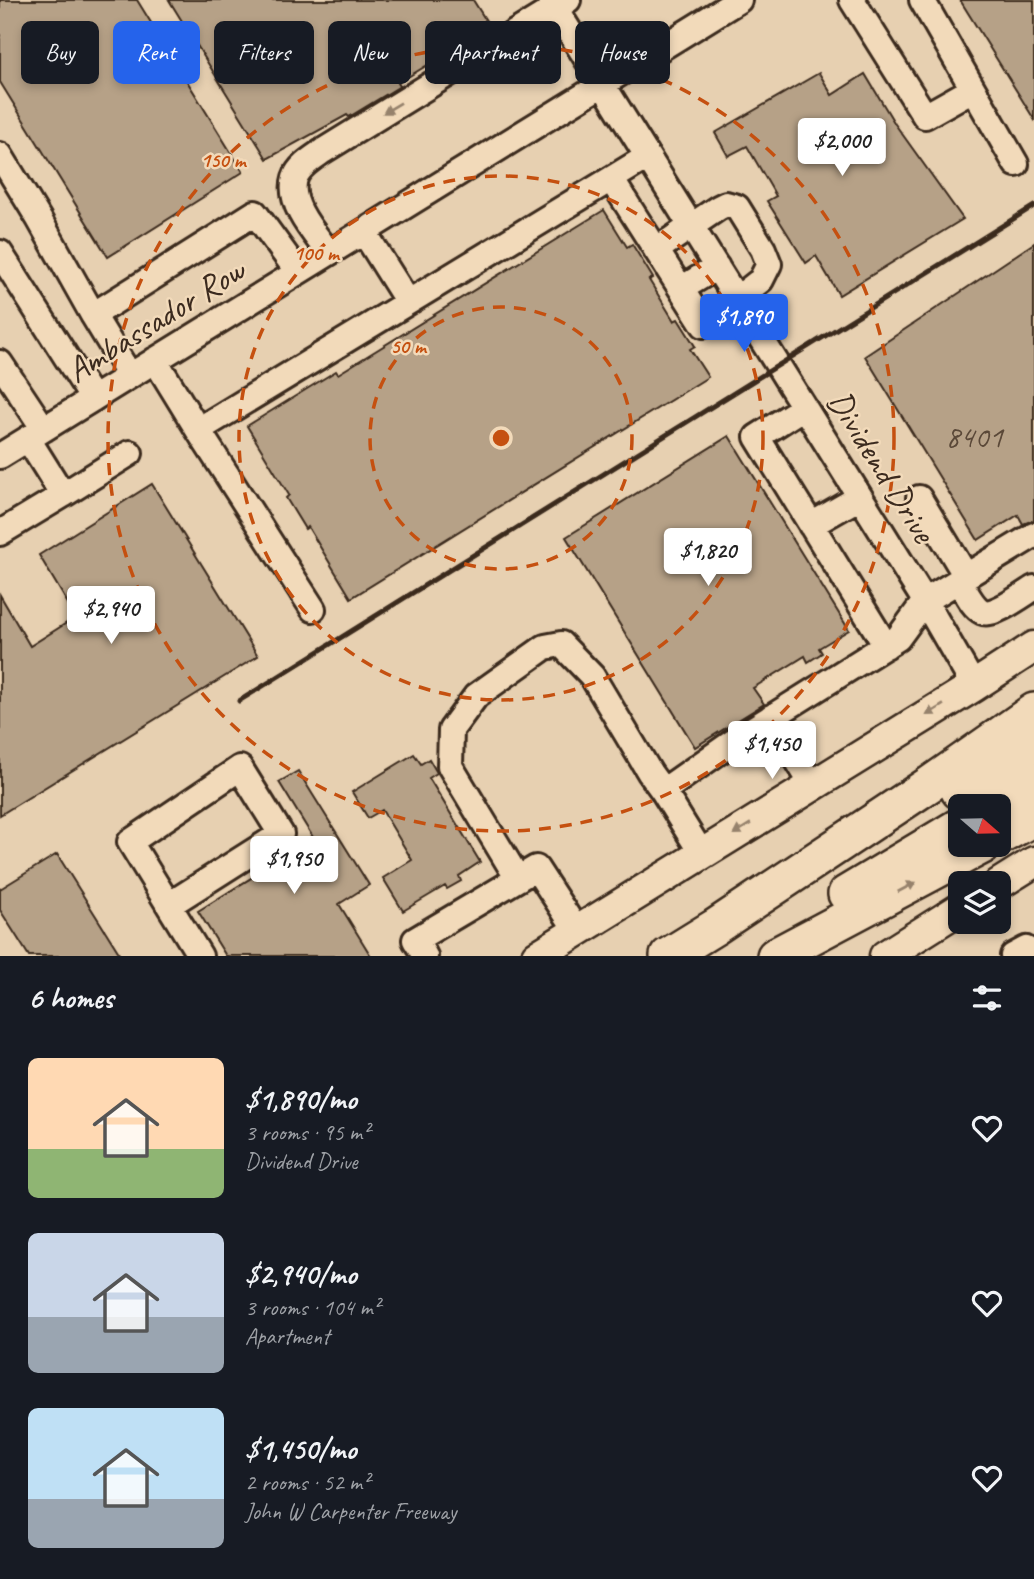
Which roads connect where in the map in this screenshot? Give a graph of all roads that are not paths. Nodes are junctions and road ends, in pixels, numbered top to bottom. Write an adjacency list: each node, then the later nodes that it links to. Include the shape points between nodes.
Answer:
1 (739, 0): 5 (street, Ambassador Row)
2 (852, 0): 6 (street, via 925,116)
3 (922, 0): 6 (street)
4 (558, 3): 5 (street, Dividend Drive); 15 (street, one-way to 15, via 305,163 295,178 294,198)
5 (602, 85): 8 (street, Dividend Drive); 12 (street, Ambassador Row)
6 (973, 89): 9 (street)
7 (0, 155): 21 (street)
8 (648, 157): 10 (street); 11 (street, Dividend Drive)
9 (1016, 164)
10 (611, 179): 13 (street); 20 (street)
11 (691, 226): 13 (street); 16 (street, Dividend Drive); 19 (street, via 726,204 737,207 769,264 761,280)
12 (364, 232): 15 (street, Ambassador Row); 20 (street)
13 (656, 250): 18 (street)
14 (0, 253): 25 (street)
15 (329, 253): 17 (street, Ambassador Row)
16 (716, 267): 18 (street); 19 (street, Dividend Drive)
17 (298, 272): 21 (street, via 256,213); 22 (street, Ambassador Row)
18 (681, 289): 19 (street, via 704,326)
19 (737, 299): 26 (street, Dividend Drive)
20 (408, 302): 27 (street)
21 (93, 315): 24 (street)
22 (155, 360): 24 (street, Ambassador Row); 27 (street)
23 (2, 372): 28 (street)
24 (131, 376): 25 (street, Ambassador Row)
25 (93, 399): 28 (street, Ambassador Row)
26 (804, 407): 32 (street, Dividend Drive); 34 (street, via 757,437)
27 (198, 429): 40 (street)
28 (36, 434): 30 (street, Ambassador Row); 31 (street)
29 (130, 453): 31 (street)
30 (0, 456)
31 (62, 495): 35 (street)
32 (860, 497): 34 (street); 39 (street, Dividend Drive)
33 (919, 498): 37 (street)
34 (811, 524): 41 (street)
35 (0, 533)
36 (1034, 535): 37 (street)
37 (962, 578): 38 (street, via 974,603 988,614); 39 (street)
38 (1034, 588)
39 (925, 601): 41 (street, via 898,638); 43 (street, Dividend Drive)
40 (313, 609)
41 (886, 646): 45 (street)
42 (1034, 647): 43 (main road)
43 (974, 686): 48 (main road, one-way to 48)
44 (1034, 711): 61 (highway)
45 (771, 717): 48 (street); 49 (street)
46 (1034, 744): 61 (highway, via 796,893)
47 (1034, 781): 50 (highway)
48 (813, 786): 54 (main road, one-way to 54)
49 (663, 791): 54 (street); 58 (street, via 592,676 561,645 545,647 477,696 451,730 450,766)
50 (1012, 794)
51 (1034, 818): 52 (highway)
52 (1012, 830)
53 (948, 833): 64 (highway, via 821,909)
54 (702, 854): 62 (main road)
55 (959, 858): 64 (highway, one-way to 55)
56 (1034, 862): 57 (main road)
57 (1011, 876)
58 (518, 878): 62 (street, via 536,867); 67 (street, via 415,940)
59 (169, 905): 59 (street, via 130,842 240,768 281,834); 66 (street)
60 (948, 917): 63 (main road)
61 (715, 927): 69 (highway)
62 (577, 931): 68 (main road)
63 (897, 953)
64 (778, 954)
65 (1034, 954): 70 (street, via 1026,949)
66 (200, 956)
67 (425, 956)
68 (537, 956)
69 (668, 956)
70 (1013, 956)

